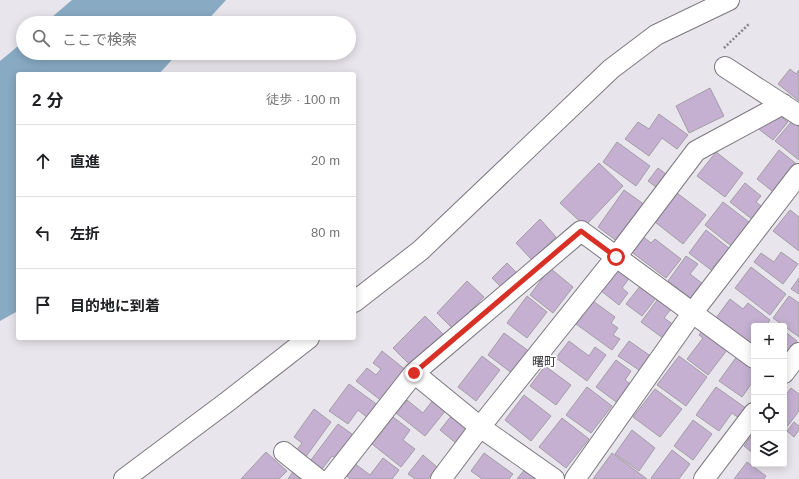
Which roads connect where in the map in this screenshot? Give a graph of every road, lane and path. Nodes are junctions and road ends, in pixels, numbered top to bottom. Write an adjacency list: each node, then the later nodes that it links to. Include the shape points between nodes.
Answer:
1 (729, 0): 8 (street, via 656,35 611,70 421,250)
2 (749, 24): 3 (path, via 722,51)
3 (725, 67): 4 (street)
4 (783, 104): 5 (street); 7 (street, via 696,151)
5 (799, 116)
6 (799, 174): 9 (street)
7 (616, 257): 9 (street); 14 (street, via 581,231); 16 (street)
8 (356, 300)
9 (693, 312): 12 (street); 23 (street)
10 (306, 340): 18 (street)
11 (799, 353): 13 (street)
12 (751, 356)
13 (787, 368)
14 (414, 373): 16 (street); 20 (street)
15 (751, 416): 24 (street)
16 (480, 427): 21 (street); 22 (street)
17 (284, 452): 19 (street)
18 (124, 479)
19 (318, 479)
20 (331, 479)
21 (441, 479)
22 (554, 479)
23 (575, 479)
24 (704, 479)

